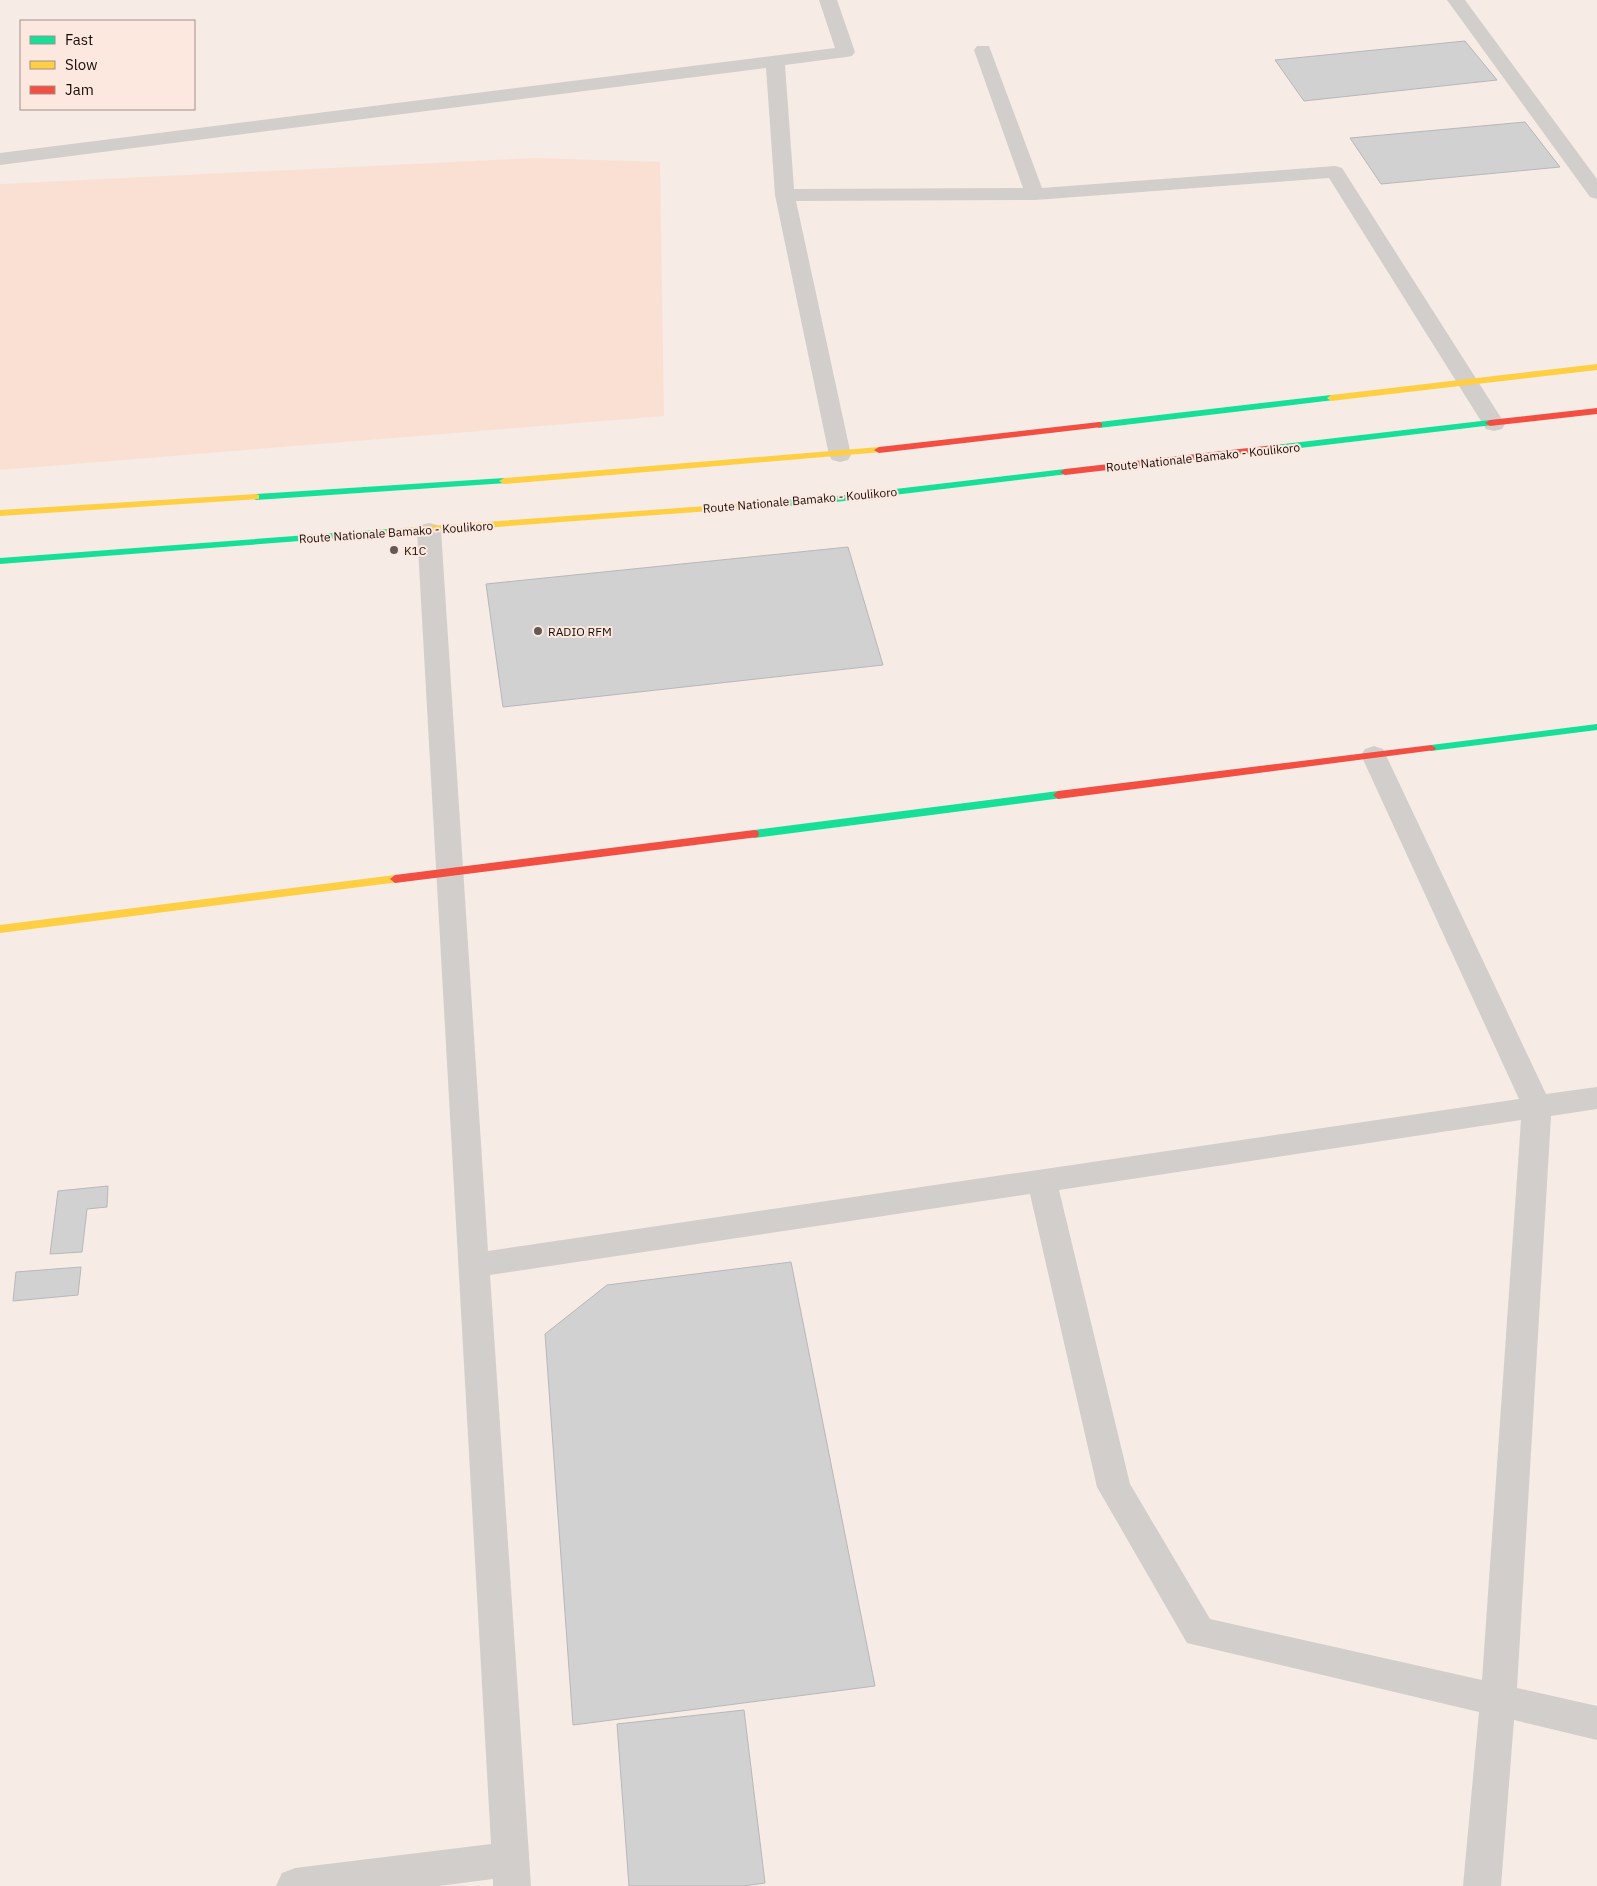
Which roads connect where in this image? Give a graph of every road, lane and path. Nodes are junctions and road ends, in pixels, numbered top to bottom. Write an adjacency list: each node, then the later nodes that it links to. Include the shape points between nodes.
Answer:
1 (828, 0): 4 (street, via 846,52)
2 (1456, 0): 6 (street)
3 (983, 50): 7 (street)
4 (775, 61): 5 (street); 8 (street)
5 (0, 159)
6 (1597, 193)
7 (1034, 194): 8 (street); 10 (street, via 1335,172)
8 (785, 196): 13 (street)
9 (1597, 367): 10 (main road)
10 (1467, 382): 12 (street); 13 (main road)
11 (1597, 411): 12 (main road, Route Nationale Bamako - Koulikoro)
12 (1494, 424): 15 (main road, Route Nationale Bamako - Koulikoro, via 836,499)
13 (840, 455): 14 (main road, via 438,486)
14 (0, 513)
15 (429, 530): 16 (main road, Route Nationale Bamako - Koulikoro); 19 (street)
16 (0, 561)
17 (1597, 727): 18 (main road)
18 (1374, 755): 19 (main road); 22 (street)
19 (452, 872): 20 (main road); 24 (street)
20 (0, 930)
21 (1597, 1098): 22 (street)
22 (1537, 1107): 23 (street); 25 (street)
23 (1042, 1181): 24 (street); 25 (street, via 1114,1487 1199,1632)
24 (475, 1266): 27 (street)
25 (1498, 1702): 26 (street); 29 (street)
26 (1597, 1723)
27 (511, 1872): 28 (street)
28 (295, 1886)
29 (1482, 1886)

